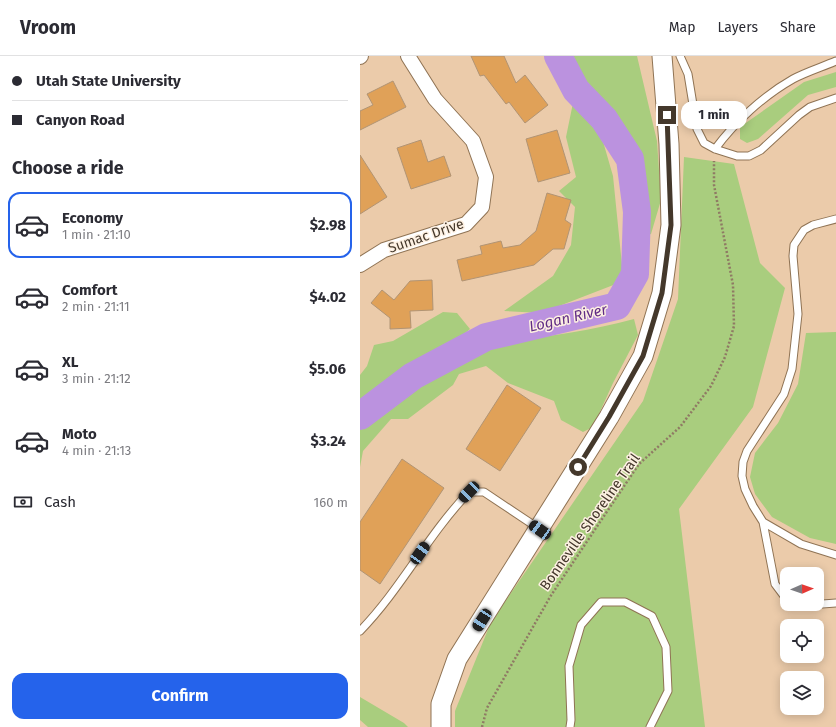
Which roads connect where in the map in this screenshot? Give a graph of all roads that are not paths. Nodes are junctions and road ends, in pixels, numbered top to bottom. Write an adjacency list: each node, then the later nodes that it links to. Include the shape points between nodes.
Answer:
1 (408, 56): 8 (street, Sumac Drive, via 435,99 473,141 486,177 482,207 466,224 384,250)
2 (662, 56): 10 (street, via 669,144 671,225 662,293 643,356)
3 (680, 56): 6 (lane, via 688,74 697,129 704,143)
4 (836, 61): 6 (lane, via 793,79 766,97 730,128)
5 (836, 98): 6 (lane, via 810,107 761,150 749,156 737,156)
6 (715, 149)
7 (836, 219): 9 (lane, via 804,230 794,245 798,314 792,369 784,394 742,462 745,489)
8 (360, 265)
9 (763, 522): 11 (lane, via 802,544); 12 (lane, via 775,584)
10 (540, 530): 15 (lane, via 484,492 469,492 446,516 376,614); 16 (street, via 457,660 441,704)
11 (836, 555)
12 (780, 591)
13 (836, 603): 14 (lane)
14 (824, 604)
15 (360, 631)
16 (440, 727)
17 (570, 727): 18 (lane, via 569,666 582,625 601,602 625,602 652,616 666,647 668,691)
18 (650, 727)

